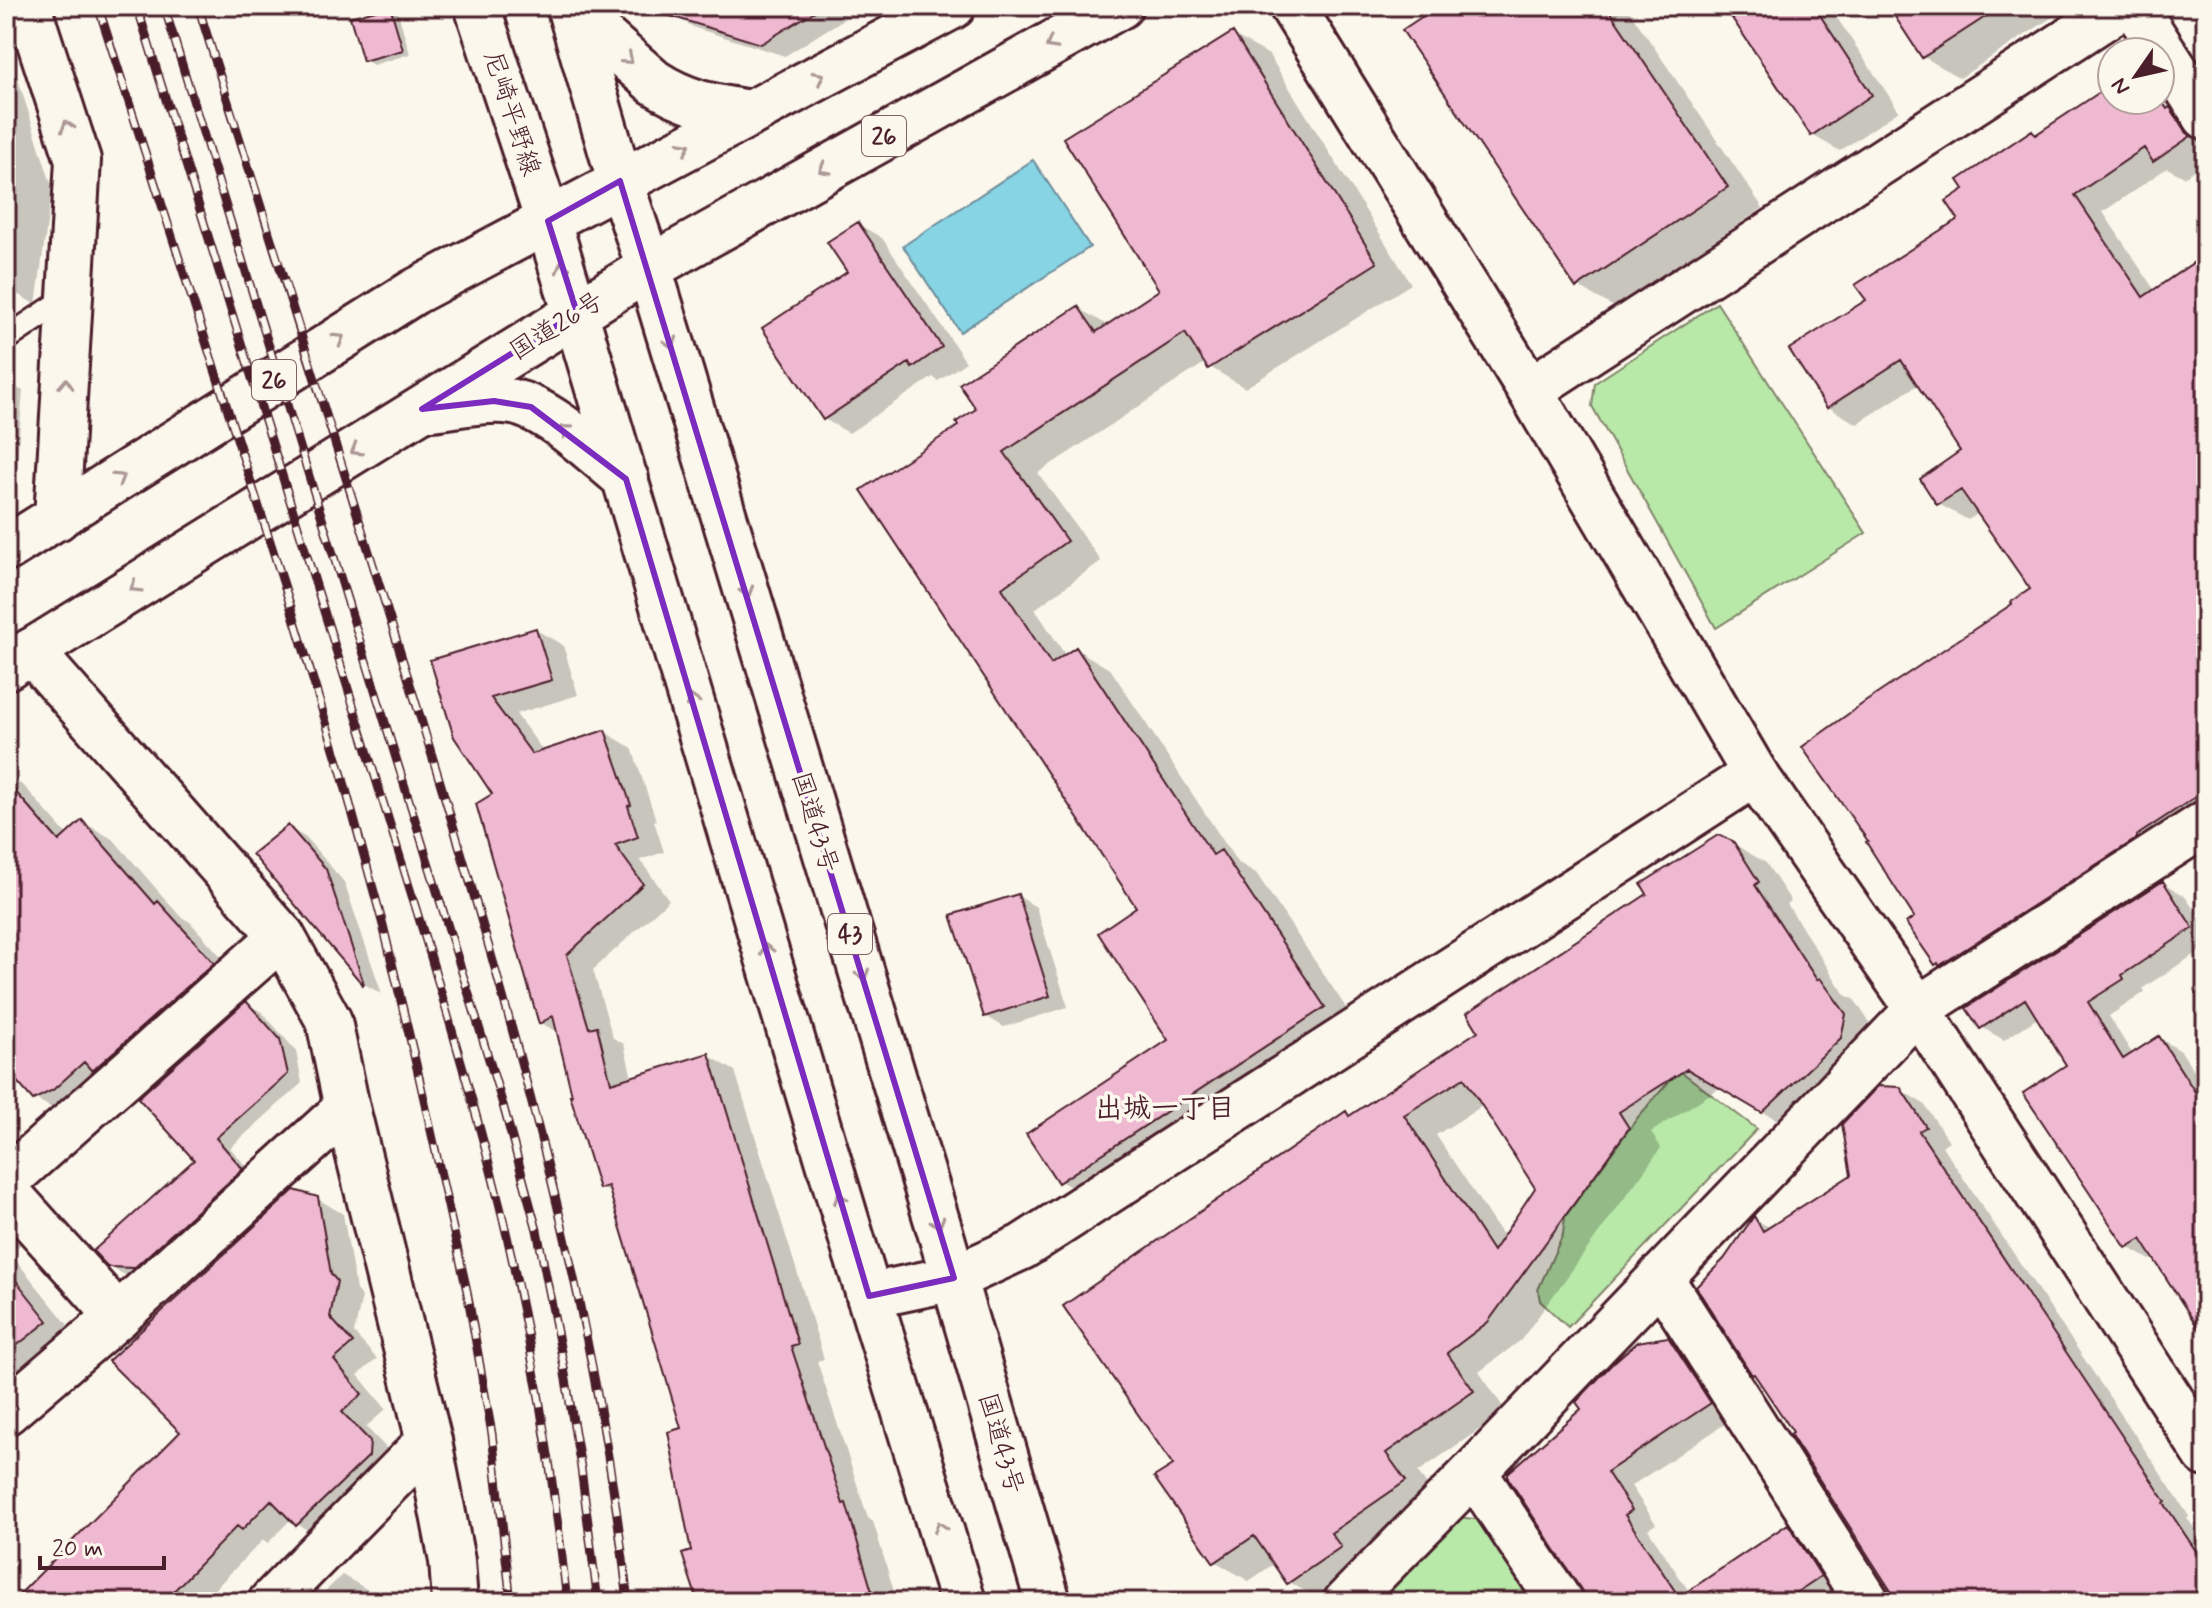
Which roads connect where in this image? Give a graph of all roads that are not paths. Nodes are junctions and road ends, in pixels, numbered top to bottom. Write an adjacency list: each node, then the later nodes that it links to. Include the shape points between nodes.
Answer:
1 (28, 6): 14 (main road, one-way to 1, via 78,160)
2 (477, 6): 12 (main road, 尼崎平野線)
3 (569, 6): 9 (main road, one-way to 9, via 669,92); 11 (main road)
4 (953, 6): 9 (main road, 26, one-way to 4)
5 (1120, 6): 13 (main road, 国道26号 / 26, one-way to 13)
6 (1292, 6): 17 (main road)
7 (2122, 6): 17 (main road)
8 (2134, 6): 10 (main road)
9 (750, 113): 11 (main road, 26, one-way to 9)
10 (2206, 117)
11 (620, 181): 12 (main road, 26); 13 (main road, 国道43号 / 43)
12 (548, 221): 15 (main road, one-way to 12); 20 (main road, 26, one-way to 12, via 414,292)
13 (649, 268): 15 (main road, 国道26号 / 26); 31 (main road, 国道43号 / 43, one-way to 31)
14 (71, 296): 16 (lane); 20 (main road, one-way to 14)
15 (577, 313): 18 (main road, 国道26号 / 26); 19 (main road)
16 (6, 339)
17 (1530, 390): 23 (main road)
18 (422, 409): 19 (main road, one-way to 18, via 531,407 494,401); 22 (main road, 国道26号 / 26, one-way to 22)
19 (626, 479): 32 (main road, one-way to 19)
20 (57, 518): 21 (main road, 26)
21 (6, 549)
22 (19, 659): 25 (main road)
23 (1755, 774): 26 (main road); 31 (main road, via 1022,1247)
24 (2206, 823): 26 (main road)
25 (282, 936): 27 (main road, via 329,1021); 28 (main road)
26 (1918, 1009): 30 (main road); 36 (main road)
27 (347, 1108): 33 (main road); 35 (main road)
28 (6, 1181)
29 (6, 1191): 33 (main road)
30 (1660, 1277): 37 (main road); 44 (main road)
31 (954, 1278): 32 (main road); 41 (main road, 国道43号 / 43)
32 (869, 1296): 40 (main road, one-way to 32)
33 (118, 1316): 34 (main road)
34 (6, 1412)
35 (429, 1441): 38 (main road); 39 (main road)
36 (2206, 1454)
37 (1474, 1472): 42 (main road); 43 (main road)
38 (271, 1602)
39 (455, 1602)
40 (963, 1602)
41 (1048, 1602)
42 (1346, 1602)
43 (1560, 1602)
44 (1867, 1602)

